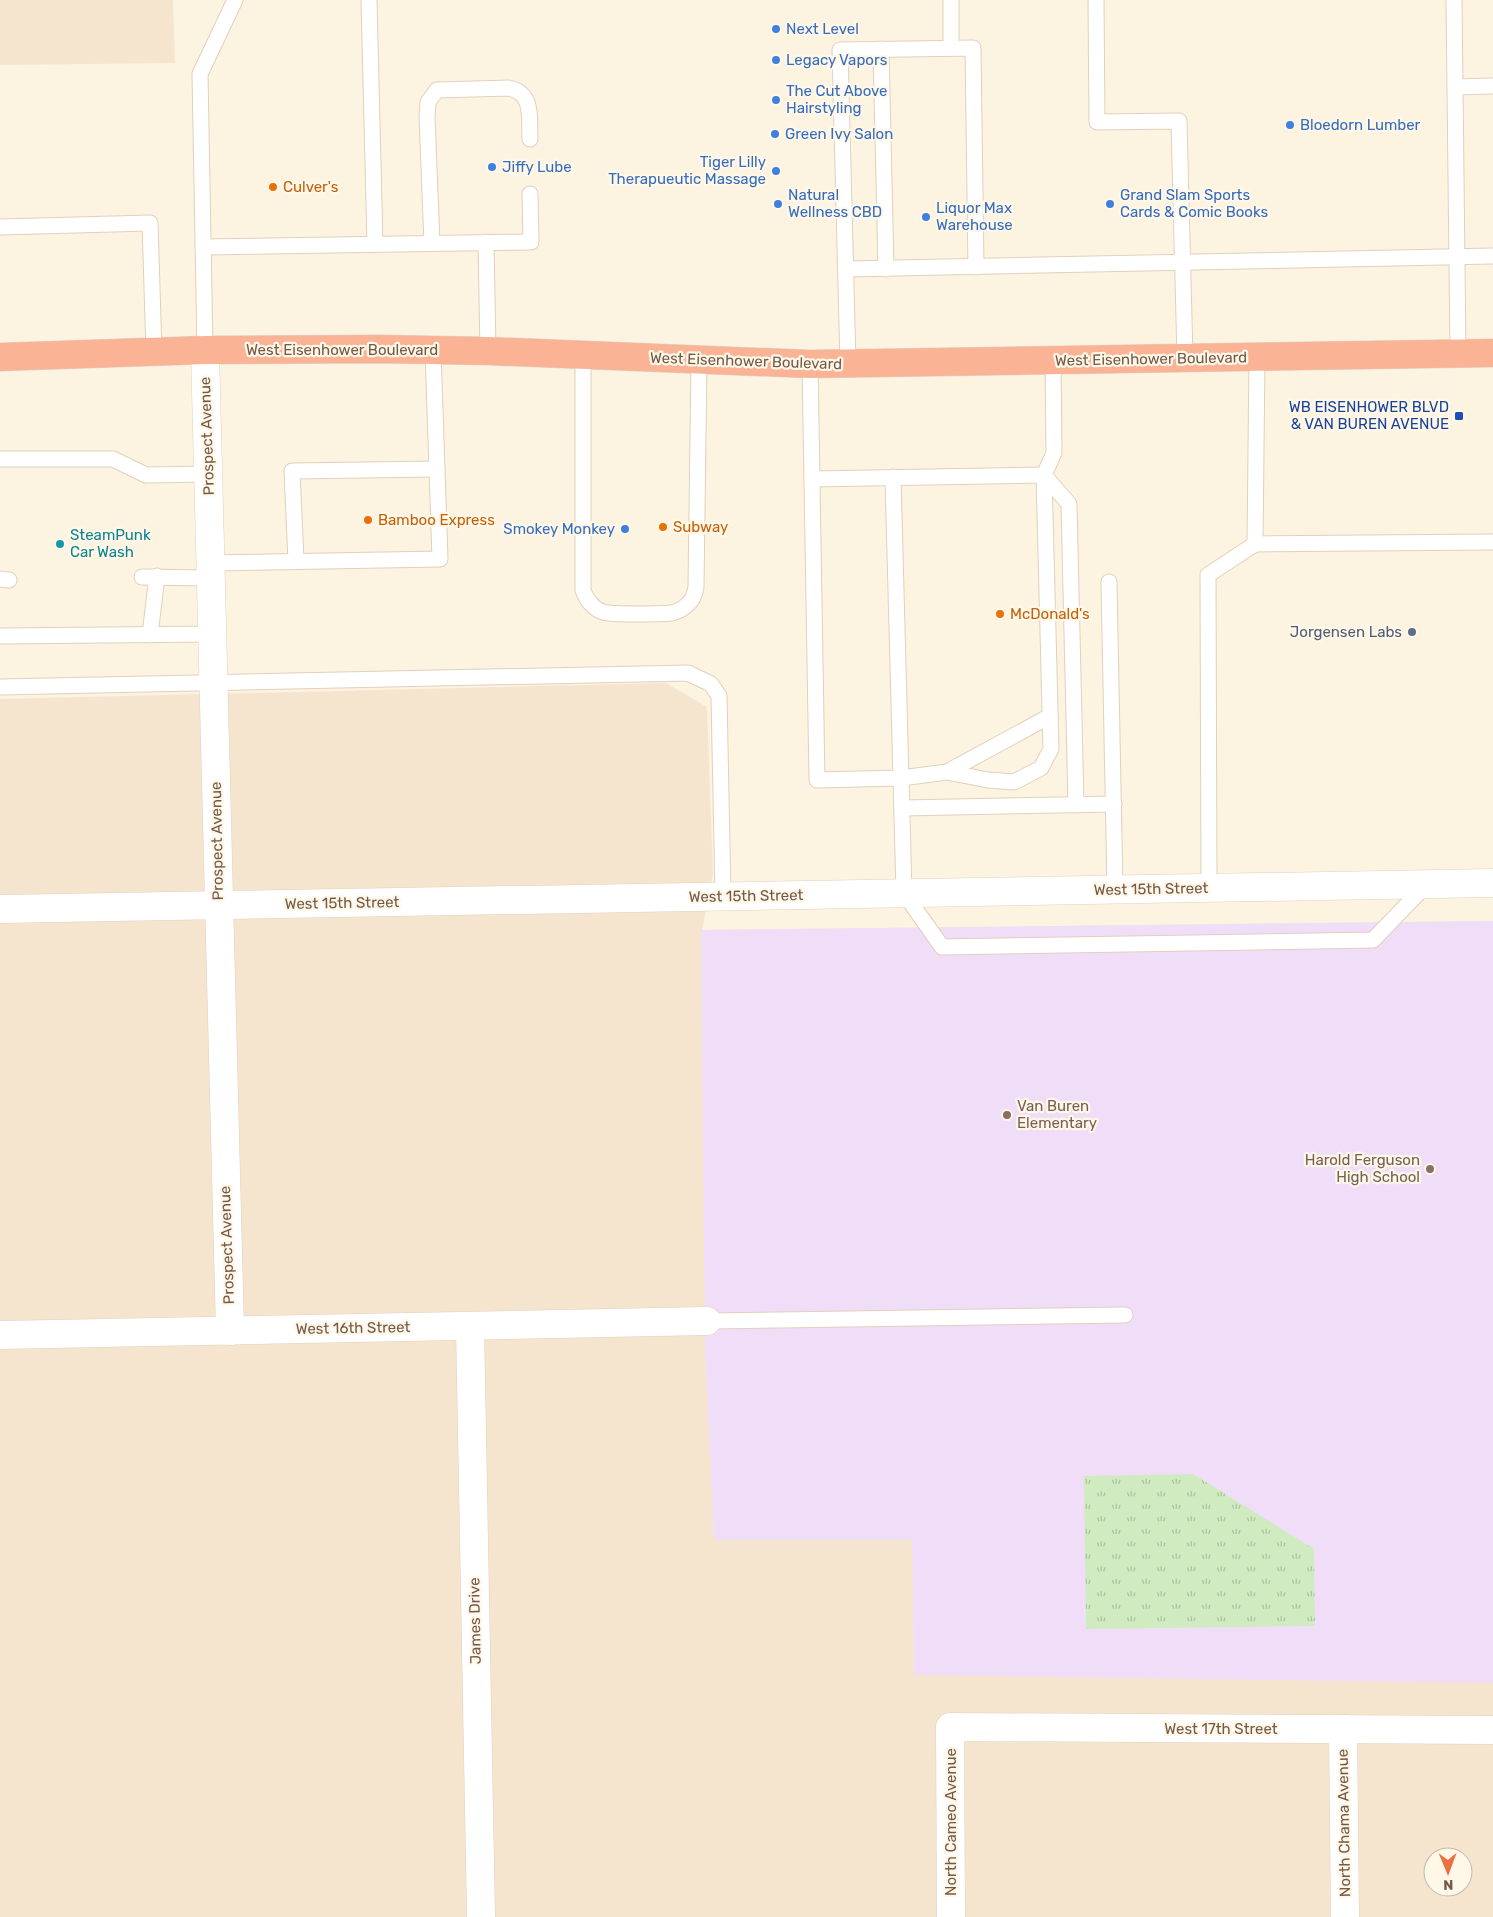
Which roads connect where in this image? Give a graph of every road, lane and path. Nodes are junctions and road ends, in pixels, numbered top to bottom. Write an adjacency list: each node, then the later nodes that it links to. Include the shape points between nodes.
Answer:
1 (235, 0): 16 (lane, via 200,74)
2 (369, 0): 15 (lane)
3 (951, 0): 6 (lane)
4 (1096, 0): 19 (lane, via 1097,122 1179,121)
5 (1454, 0): 9 (lane)
6 (951, 48): 7 (lane); 20 (lane, via 973,48)
7 (881, 49): 21 (lane, via 840,50); 22 (lane)
8 (1493, 86): 9 (lane)
9 (1455, 87): 17 (lane)
10 (530, 139): 14 (lane, via 528,108 525,96 519,90 437,90 428,102 427,118)
11 (530, 194): 13 (lane, via 531,242)
12 (0, 227): 26 (lane, via 150,224)
13 (486, 242): 14 (lane); 25 (lane)
14 (432, 243): 15 (lane)
15 (375, 244): 16 (lane)
16 (203, 246): 23 (lane)
17 (1456, 256): 18 (lane); 19 (lane); 28 (lane)
18 (1493, 256)
19 (1182, 262): 20 (lane); 32 (lane)
20 (976, 267): 22 (lane)
21 (846, 269): 22 (lane); 36 (lane)
22 (886, 269)
23 (205, 350): 24 (highway, West Eisenhower Boulevard); 26 (highway, West Eisenhower Boulevard); 39 (street, Prospect Avenue)
24 (433, 350): 25 (highway, West Eisenhower Boulevard); 38 (lane)
25 (488, 351): 30 (highway, West Eisenhower Boulevard)
26 (154, 352): 29 (highway, West Eisenhower Boulevard)
27 (1493, 353): 28 (highway, West Eisenhower Boulevard)
28 (1458, 354): 31 (highway, West Eisenhower Boulevard)
29 (0, 356)
30 (583, 356): 33 (highway, West Eisenhower Boulevard); 33 (lane, via 583,590 593,606 615,613 670,613 680,610 694,597)
31 (1257, 357): 32 (highway, West Eisenhower Boulevard); 44 (lane)
32 (1185, 358): 34 (highway, West Eisenhower Boulevard)
33 (699, 360): 35 (highway, West Eisenhower Boulevard)
34 (1053, 360): 36 (highway, West Eisenhower Boulevard); 40 (lane, via 1054,453)
35 (810, 364): 36 (highway, West Eisenhower Boulevard); 42 (lane)
36 (848, 364)
37 (0, 459): 39 (lane, via 113,459 146,475)
38 (437, 469): 45 (lane, via 440,559); 45 (lane, via 292,471)
39 (208, 474): 46 (street, Prospect Avenue)
40 (1044, 475): 41 (lane); 53 (lane); 57 (lane, via 1069,504)
41 (893, 477): 42 (lane); 55 (lane)
42 (812, 479): 55 (lane, via 817,780)
43 (1493, 542): 44 (lane)
44 (1255, 544): 61 (lane, via 1208,575)
45 (296, 561): 46 (lane)
46 (210, 570): 48 (street, Prospect Avenue); 49 (lane, via 149,577)
47 (1109, 582): 56 (lane)
48 (212, 634): 49 (lane); 51 (street, Prospect Avenue)
49 (150, 635): 50 (lane)
50 (0, 636)
51 (213, 682): 52 (lane); 64 (lane, via 688,673 711,684 719,696); 65 (street, Prospect Avenue)
52 (0, 687)
53 (1050, 716): 54 (lane); 54 (lane, via 1051,749 1041,768 1014,782)
54 (947, 772): 55 (lane)
55 (901, 778): 58 (lane)
56 (1114, 804): 57 (lane); 62 (lane)
57 (1076, 805): 58 (lane)
58 (902, 808): 63 (lane)
59 (1493, 883): 60 (street, West 15th Street)
60 (1427, 884): 61 (street, West 15th Street); 63 (lane, via 1373,940 942,947)
61 (1208, 888): 62 (street, West 15th Street)
62 (1115, 889): 63 (street, West 15th Street)
63 (904, 893): 64 (street, West 15th Street)
64 (723, 896): 65 (street, West 15th Street)
65 (219, 905): 66 (street, West 15th Street); 70 (street, Prospect Avenue)
66 (0, 909)
67 (1125, 1315): 68 (lane)
68 (707, 1321): 69 (street, West 16th Street)
69 (470, 1326): 70 (street, West 16th Street); 75 (street, James Drive)
70 (230, 1331): 71 (street, West 16th Street)
71 (0, 1335)
72 (950, 1727): 73 (street, West 17th Street); 76 (street, North Cameo Avenue)
73 (1343, 1729): 74 (street, West 17th Street); 77 (street, North Chama Avenue)
74 (1493, 1730)
75 (481, 1917)
76 (951, 1917)
77 (1345, 1917)

